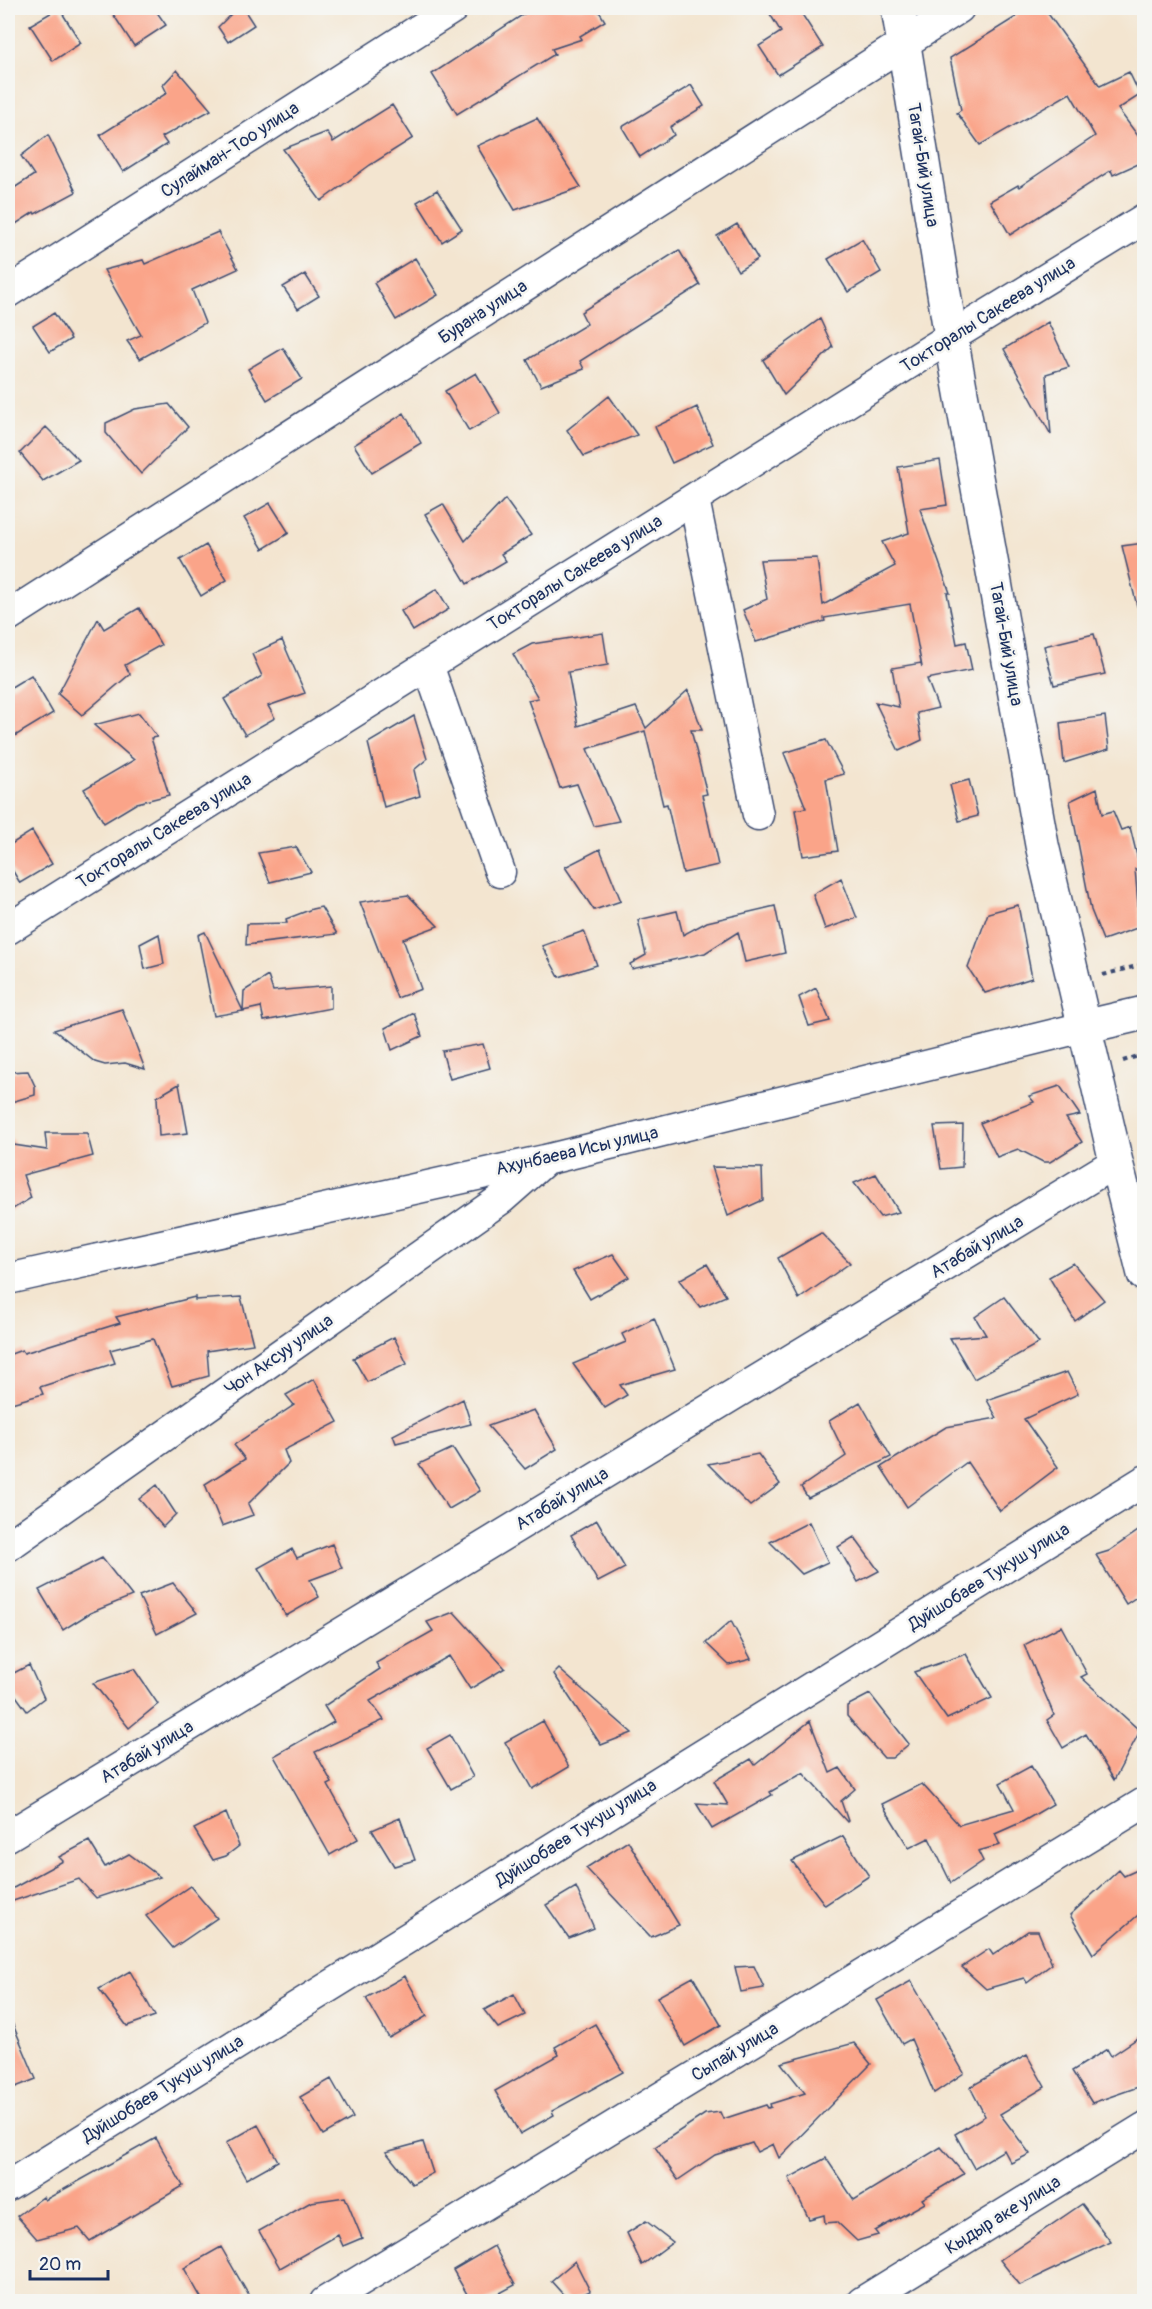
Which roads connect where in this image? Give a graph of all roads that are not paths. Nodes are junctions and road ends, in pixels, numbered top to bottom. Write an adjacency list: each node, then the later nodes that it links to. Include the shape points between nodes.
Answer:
1 (453, 8): 6 (street, Сулайман-Тоо улица)
2 (898, 8): 4 (street, Тагай-Бий улица)
3 (959, 8): 4 (street, Бурана улица)
4 (904, 42): 7 (street, Тагай-Бий улица); 9 (street, Бурана улица)
5 (1144, 219): 7 (street, Токторалы Сакеева улица)
6 (8, 292)
7 (951, 338): 8 (street, Токторалы Сакеева улица); 15 (street, Тагай-Бий улица, via 1042,845)
8 (694, 499): 10 (street, Токторалы Сакеева улица); 11 (street)
9 (8, 616)
10 (428, 665): 12 (street); 13 (street, Токторалы Сакеева улица)
11 (758, 815)
12 (500, 872)
13 (8, 929)
14 (1144, 1012): 15 (street, Ахунбаева Исы улица)
15 (1084, 1027): 16 (street, Ахунбаева Исы улица); 17 (street, Тагай-Бий улица)
16 (545, 1160): 19 (street, Ахунбаева Исы улица); 21 (street, Чон Аксуу улица, via 501,1199)
17 (1116, 1162): 18 (street, Тагай-Бий улица); 23 (street, Атабай улица)
18 (1144, 1274)
19 (8, 1279)
20 (1144, 1481): 25 (street, Дуйшобаев Тукуш улица)
21 (8, 1546)
22 (1144, 1803): 26 (street, Сыпай улица)
23 (8, 1836)
24 (1144, 2128): 27 (street, Кыдыр аке улица)
25 (8, 2186)
26 (325, 2301)
27 (862, 2301)

